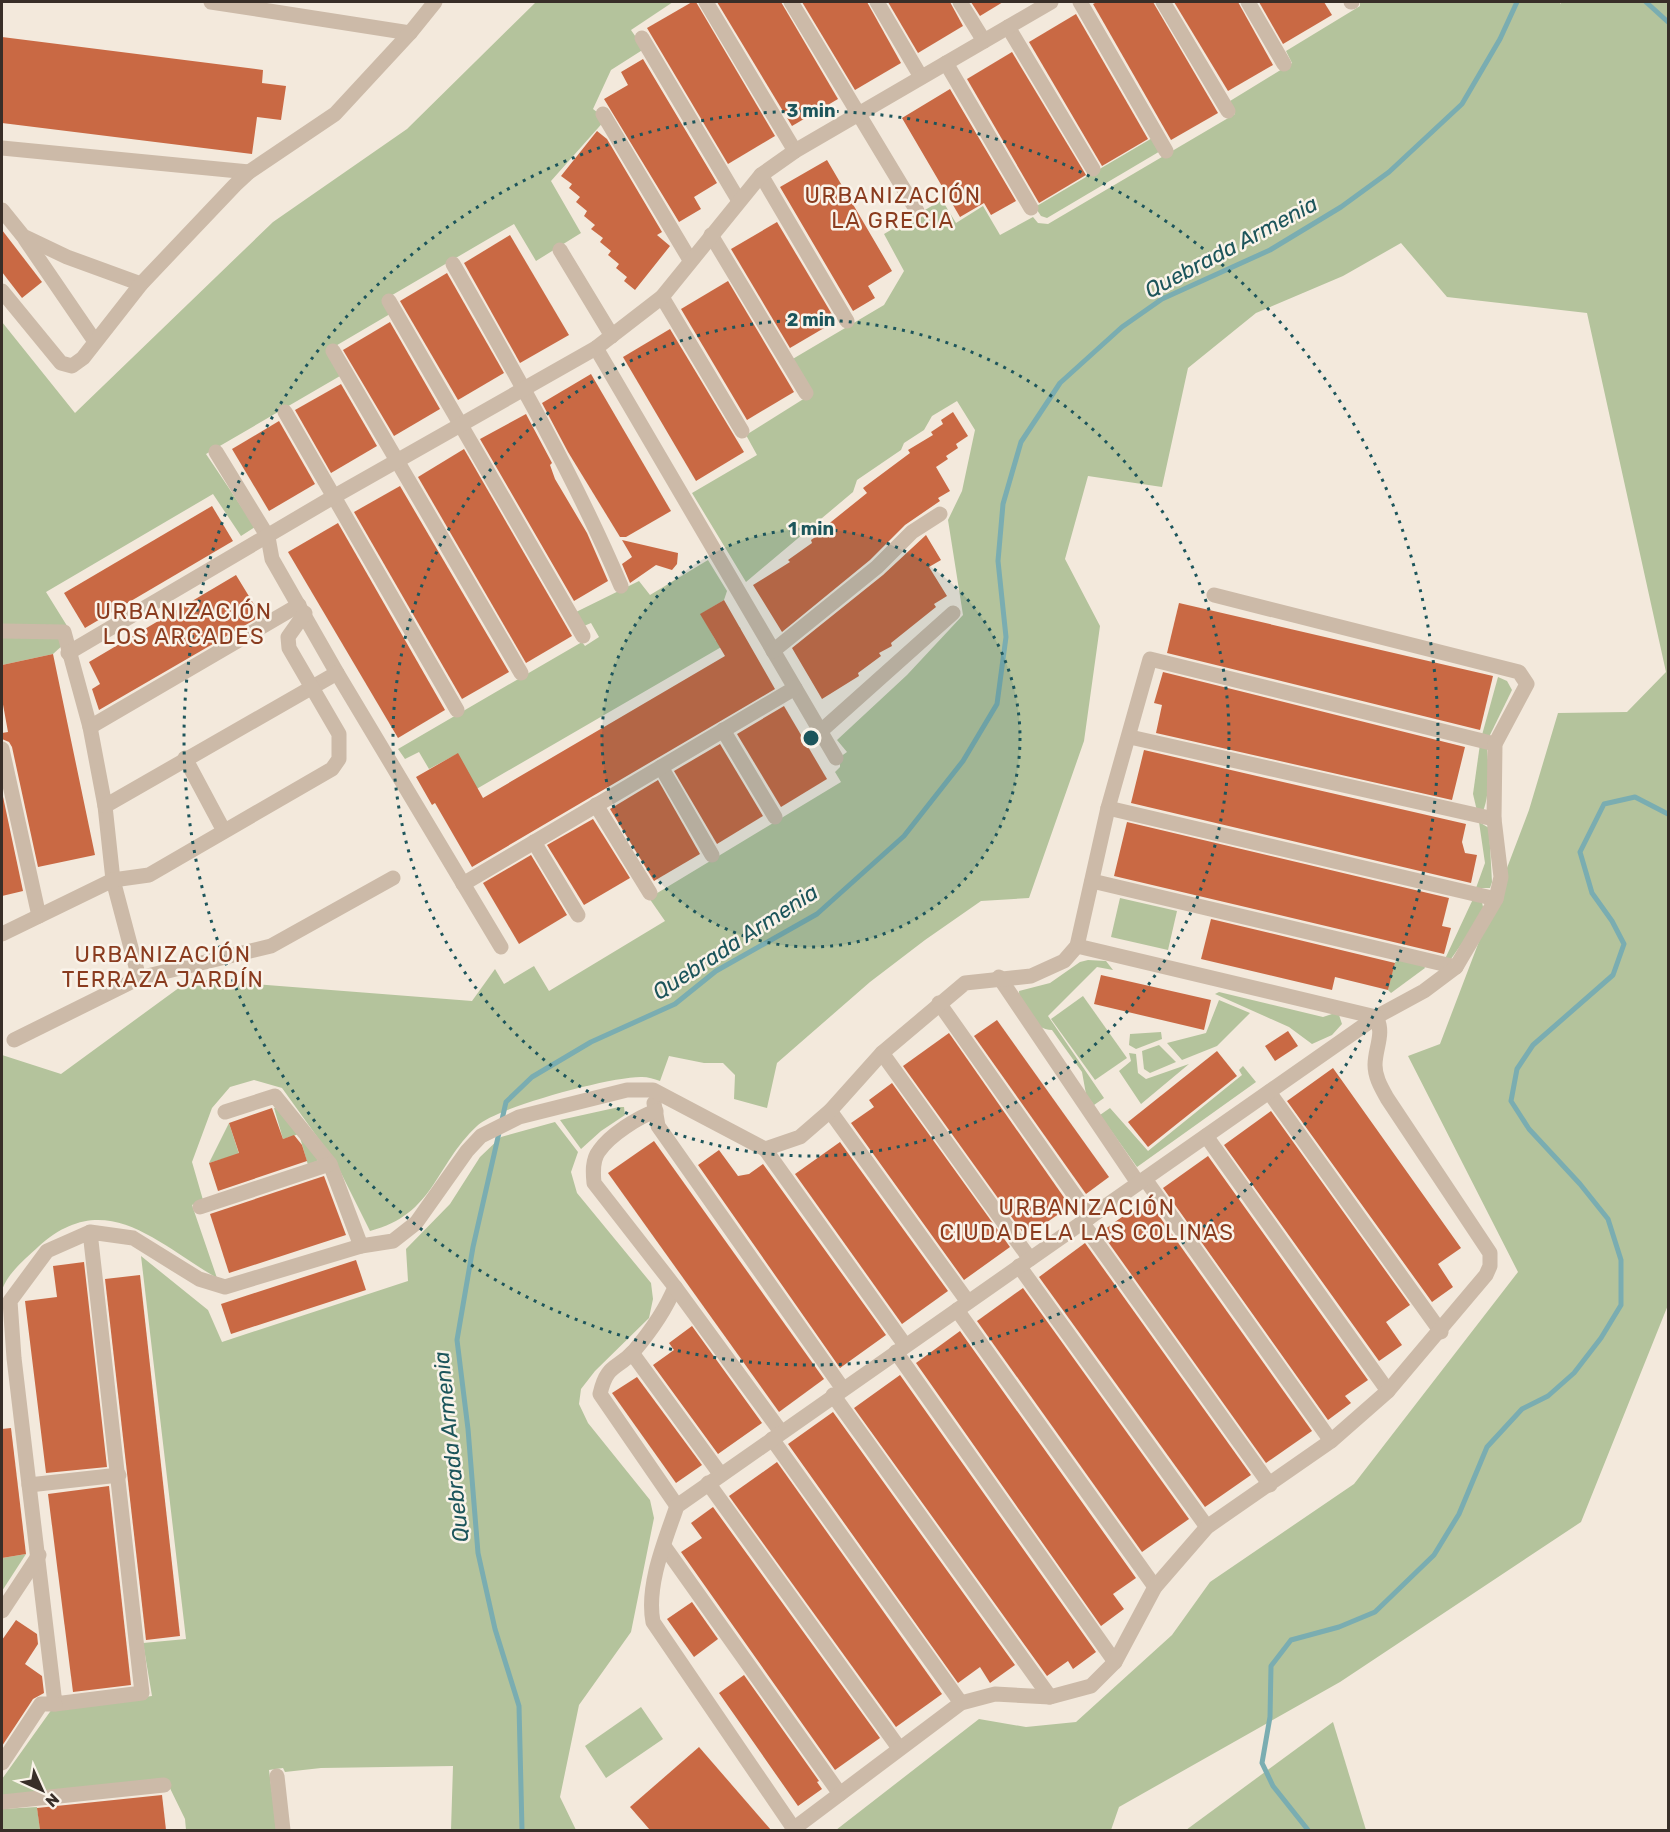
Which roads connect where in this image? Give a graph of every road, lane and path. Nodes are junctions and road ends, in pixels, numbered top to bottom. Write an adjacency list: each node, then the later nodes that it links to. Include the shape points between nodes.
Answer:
1 (211, 2): 12 (street)
2 (435, 2): 12 (street)
3 (706, 2): 22 (street)
4 (791, 2): 20 (street)
5 (877, 2): 17 (street)
6 (960, 2): 14 (street)
7 (1048, 2): 11 (street)
8 (1080, 2): 23 (street)
9 (1163, 2): 18 (street)
10 (1248, 2): 16 (street)
11 (1008, 27): 14 (street); 24 (street)
12 (410, 33): 25 (street, via 335,114)
13 (642, 38): 27 (street)
14 (984, 41): 15 (street)
15 (946, 63): 17 (street); 28 (street)
16 (1284, 64)
17 (921, 77): 20 (street)
18 (1228, 111)
19 (603, 114): 34 (street)
20 (858, 114): 22 (street); 30 (street)
21 (2, 148): 25 (street)
22 (795, 151): 26 (street)
23 (1166, 151)
24 (1093, 169)
25 (249, 172): 36 (street)
26 (762, 175): 27 (street); 40 (street)
27 (739, 201): 31 (street)
28 (1030, 208)
29 (2, 210): 32 (street)
30 (917, 211)
31 (711, 235): 34 (street); 46 (street)
32 (23, 236): 36 (street); 42 (street)
33 (560, 250): 41 (street)
34 (690, 260): 38 (street)
35 (453, 264): 45 (street)
36 (141, 284): 42 (street)
37 (2, 291): 42 (street, via 61,363 72,366 83,358)
38 (663, 297): 41 (street); 49 (street)
39 (389, 301): 48 (street)
40 (847, 321)
41 (612, 336): 43 (street)
42 (94, 340)
43 (596, 348): 45 (street); 61 (street)
44 (333, 351): 51 (street)
45 (524, 389): 48 (street); 55 (street, via 610,556)
46 (806, 393)
47 (285, 412): 52 (street)
48 (460, 425): 51 (street); 60 (street)
49 (742, 431)
50 (216, 452): 54 (street)
51 (397, 461): 52 (street); 64 (street)
52 (335, 496): 54 (street); 67 (street)
53 (940, 514): 61 (street, via 912,532 877,567)
54 (268, 537): 57 (street, via 272,559); 62 (street)
55 (621, 586)
56 (1214, 595): 72 (street, via 1519,672 1527,684)
57 (302, 609): 63 (street); 65 (street, via 288,637 289,648); 68 (street)
58 (953, 613): 70 (street)
59 (2, 631): 62 (street, via 63,632)
60 (583, 636)
61 (773, 651): 66 (street)
62 (68, 653): 68 (street)
63 (338, 673): 65 (street); 88 (street)
64 (521, 673)
65 (313, 687): 74 (street); 82 (street, via 339,734 339,759 332,768)
66 (795, 688): 69 (street); 70 (street)
67 (457, 710)
68 (90, 727): 78 (street)
69 (723, 730): 76 (street); 80 (street)
70 (821, 731): 75 (street)
71 (1130, 737): 72 (street, via 1150,659); 79 (street); 81 (street)
72 (1496, 744): 81 (street)
73 (2, 749): 92 (street)
74 (185, 758): 78 (street); 82 (street)
75 (836, 758)
76 (661, 767): 77 (street); 84 (street)
77 (596, 805): 83 (street); 89 (street)
78 (105, 806): 86 (street)
79 (1108, 808): 87 (street); 90 (street)
80 (775, 817)
81 (1494, 819): 90 (street, via 1501,877)
82 (224, 831): 86 (street, via 149,875)
83 (534, 842): 88 (street); 91 (street)
84 (712, 855)
85 (393, 878): 98 (street, via 271,946)
86 (113, 880): 92 (street); 98 (street)
87 (1092, 881): 94 (street); 96 (street)
88 (463, 884): 95 (street)
89 (650, 893)
90 (1496, 899): 96 (street)
91 (578, 915)
92 (39, 916): 93 (street)
93 (2, 934)
94 (1077, 946): 97 (street, via 1064,961 1031,976); 100 (street)
95 (501, 947)
96 (1456, 967): 100 (street, via 1424,991)
97 (999, 977): 99 (street, via 965,983); 111 (street)
98 (139, 978): 101 (street)
99 (939, 1003): 102 (street); 113 (street)
100 (1376, 1017): 104 (street); 119 (street, via 1381,1031 1375,1065 1377,1079 1490,1252 1486,1275)
101 (14, 1040)
102 (882, 1053): 106 (street); 116 (street)
103 (652, 1090): 105 (street); 109 (street); 115 (street, via 627,1090 519,1118 481,1136 416,1223 393,1241)
104 (1269, 1092): 108 (street); 119 (street)
105 (656, 1111): 117 (street, via 639,1117 598,1152 593,1167 594,1183); 124 (street, via 658,1126)
106 (830, 1111): 109 (street, via 800,1137); 118 (street)
107 (225, 1113): 110 (street, via 275,1096)
108 (1206, 1136): 111 (street); 123 (street)
109 (765, 1149): 120 (street)
110 (330, 1164): 112 (street); 115 (street)
111 (1142, 1181): 113 (street); 126 (street)
112 (200, 1207)
113 (1086, 1220): 116 (street); 130 (street)
114 (90, 1232): 115 (street, via 133,1238 199,1279 225,1287); 122 (street, via 47,1251 10,1301); 127 (street)
115 (361, 1246)
116 (1024, 1262): 118 (street); 132 (street)
117 (675, 1287): 121 (street); 125 (street)
118 (962, 1306): 120 (street); 135 (street)
119 (1441, 1332): 123 (street)
120 (901, 1349): 124 (street); 137 (street)
121 (632, 1353): 128 (street); 131 (street, via 612,1367 600,1394)
122 (8, 1359): 129 (street)
123 (1388, 1391): 126 (street)
124 (838, 1392): 125 (street); 138 (street)
125 (776, 1435): 128 (street); 139 (street)
126 (1331, 1441): 130 (street)
127 (119, 1475): 129 (street); 140 (street, via 142,1693)
128 (714, 1479): 131 (street); 141 (street)
129 (29, 1485): 134 (street)
130 (1270, 1485): 132 (street)
131 (677, 1506): 133 (street)
132 (1207, 1527): 135 (street)
133 (664, 1546): 145 (street); 148 (street, via 650,1607 653,1622)
134 (39, 1555): 136 (street); 140 (street)
135 (1155, 1587): 137 (street)
136 (2, 1611)
137 (1115, 1662): 138 (street, via 1090,1686)
138 (1050, 1697): 139 (street, via 995,1694)
139 (961, 1703): 141 (street)
140 (55, 1704): 142 (street, via 41,1704)
141 (899, 1748): 145 (street)
142 (2, 1762)
143 (277, 1776): 147 (street)
144 (164, 1785): 146 (street)
145 (840, 1794): 148 (street)
146 (2, 1802)
147 (283, 1830)
148 (793, 1830)

